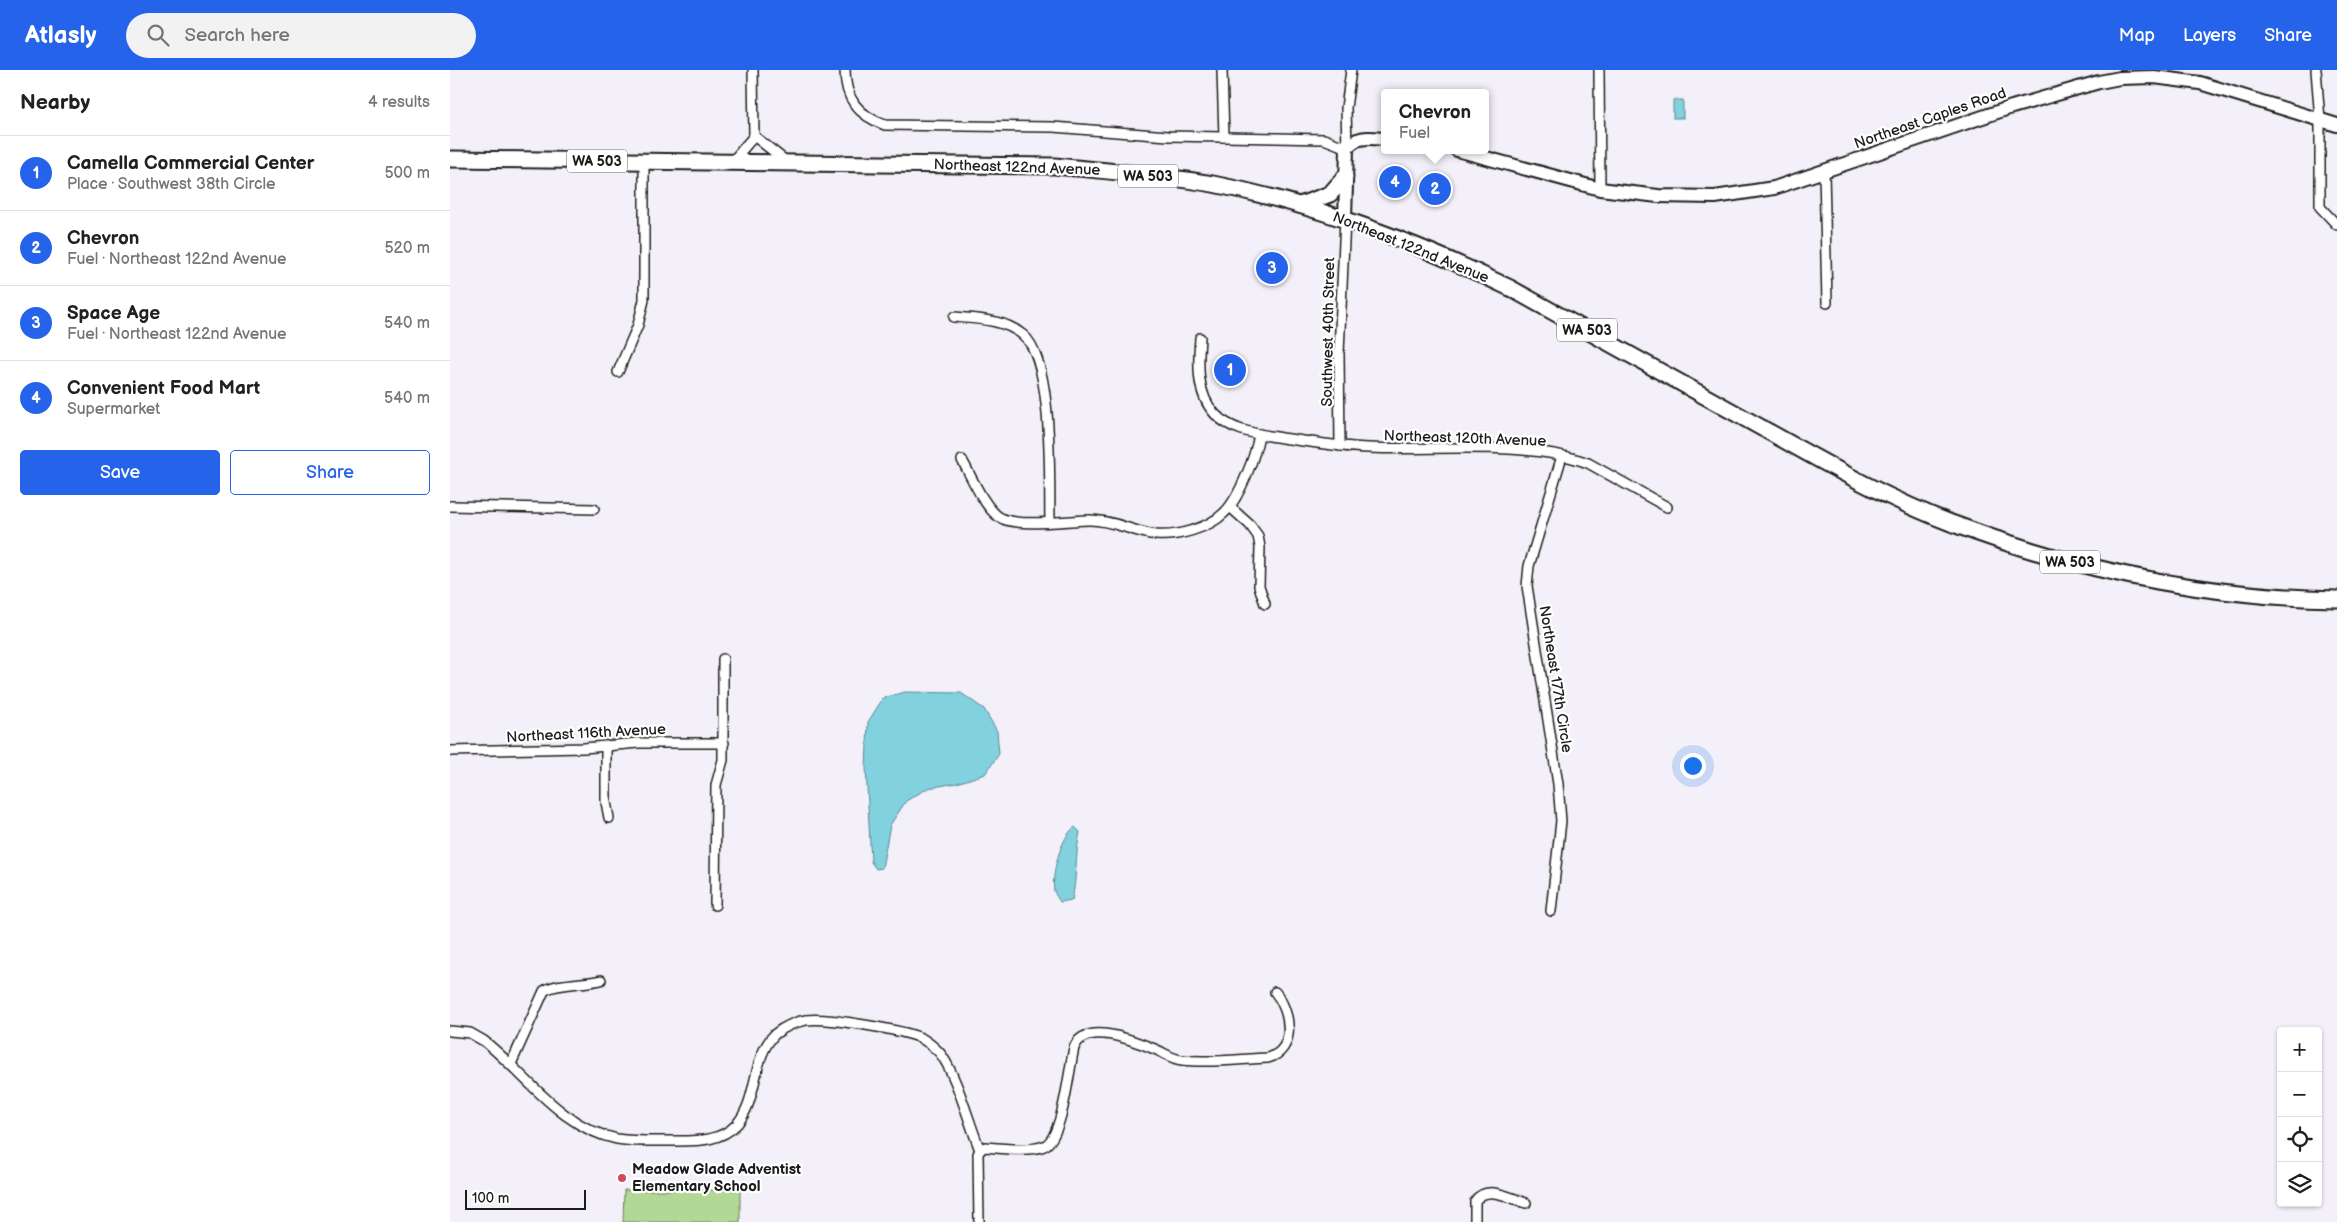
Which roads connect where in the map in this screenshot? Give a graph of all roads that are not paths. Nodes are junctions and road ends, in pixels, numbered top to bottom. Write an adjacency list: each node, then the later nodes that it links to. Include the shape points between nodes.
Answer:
1 (753, 70): 9 (street)
2 (845, 70): 10 (street, via 845,84 854,105 862,114 885,125 1052,127)
3 (1222, 70): 10 (street)
4 (1351, 70): 12 (street, via 1346,108)
5 (1600, 70): 20 (street)
6 (2316, 70): 7 (street)
7 (2320, 120): 8 (main road, Northeast Caples Road); 18 (main road, Northeast Caples Road, via 2200,83 2154,77 2120,78 2012,107); 23 (street, via 2320,206)
8 (2337, 125)
9 (754, 136): 16 (street); 17 (street)
10 (1224, 137): 12 (street, via 1324,139)
11 (1381, 139): 12 (main road, via 1362,138)
12 (1347, 148): 19 (main road)
13 (1472, 154): 20 (main road)
14 (450, 159): 15 (highway, Northeast 122nd Avenue / WA 503)
15 (644, 162): 16 (highway, Northeast 122nd Avenue / WA 503); 27 (street, via 644,300 638,325)
16 (732, 162): 17 (highway, Northeast 122nd Avenue / WA 503)
17 (789, 163): 21 (highway, Northeast 122nd Avenue / WA 503, via 1046,166 1116,171 1211,184)
18 (1824, 171): 20 (main road, via 1774,188 1736,196 1676,196); 24 (street)
19 (1345, 177): 21 (highway, via 1330,194); 22 (main road)
20 (1600, 189)
21 (1300, 205): 22 (highway, Northeast 122nd Avenue / WA 503)
22 (1345, 219): 29 (street, Southwest 40th Street, via 1339,353); 37 (highway, Northeast 122nd Avenue / WA 503, via 1459,263 1510,288 1820,460 1949,522 2068,561 2195,588)
23 (2337, 225)
24 (1827, 303)
25 (954, 317): 36 (street, via 1006,324 1032,343 1041,368 1043,386)
26 (1200, 338): 28 (street, Northeast 120th Avenue, via 1200,381 1208,406 1228,424)
27 (618, 372)
28 (1259, 434): 29 (street, Northeast 120th Avenue); 33 (street, via 1238,494)
29 (1340, 446): 30 (street, Northeast 120th Avenue, via 1519,450)
30 (1562, 456): 34 (street, Northeast 120th Avenue, via 1588,463); 45 (street, Northeast 177th Circle, via 1529,566 1528,586 1561,821)
31 (962, 460): 36 (street, via 988,506 1001,518 1019,522)
32 (450, 506): 35 (street)
33 (1230, 507): 36 (street, via 1213,521 1169,535 1145,533 1103,520); 38 (street, via 1258,536 1259,586)
34 (1667, 507)
35 (594, 509)
36 (1050, 521)
37 (2337, 599)
38 (1266, 604)
39 (724, 659): 40 (street)
40 (724, 743): 41 (street, Northeast 116th Avenue); 44 (street, via 724,760 716,785)
41 (606, 745): 42 (street, Northeast 116th Avenue, via 575,749); 43 (street)
42 (450, 751)
43 (609, 818)
44 (715, 905)
45 (1551, 911)
46 (601, 980): 49 (street, via 584,985 554,986 544,991)
47 (1275, 992): 50 (street, via 1282,1000 1287,1018 1287,1043 1277,1054 1268,1058 1183,1060 1127,1040 1088,1033 1079,1038 1074,1048 1058,1124 1050,1141 1038,1148 985,1147)
48 (450, 1030): 49 (street, via 480,1038)
49 (511, 1064): 50 (street, via 565,1114 598,1134 632,1141 702,1140 720,1136 740,1119 750,1101 766,1048 787,1026 816,1020 891,1031 922,1039 939,1052)
50 (980, 1150): 52 (street)
51 (1526, 1203): 53 (street, via 1492,1192 1484,1193 1475,1201)
52 (979, 1222)
53 (1475, 1222)

